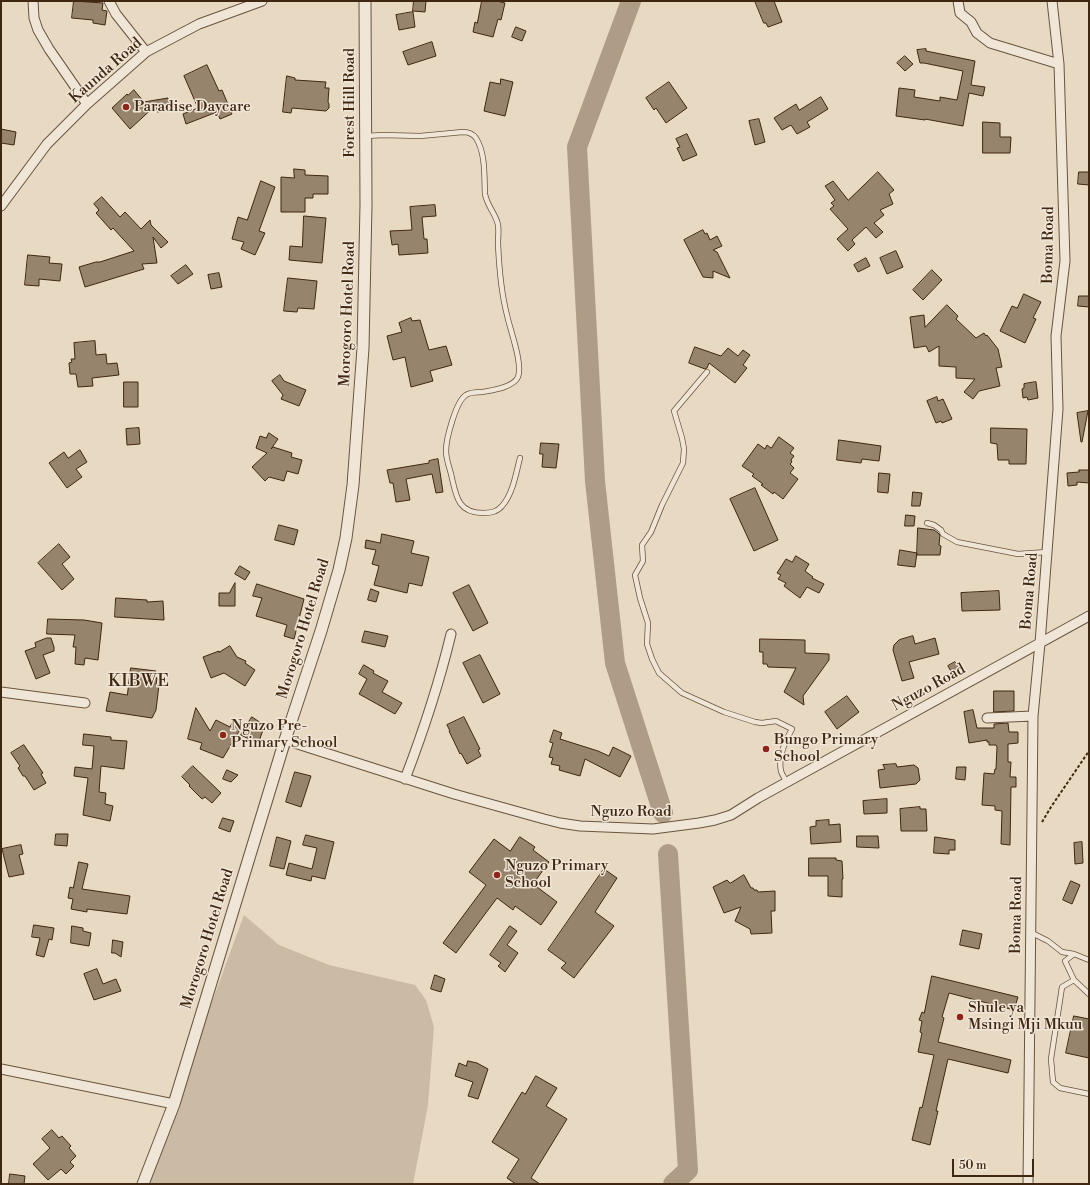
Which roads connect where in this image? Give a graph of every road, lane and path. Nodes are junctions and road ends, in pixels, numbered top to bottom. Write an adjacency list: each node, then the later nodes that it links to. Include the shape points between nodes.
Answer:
1 (33, 1): 9 (street, via 38,30)
2 (109, 1): 7 (street)
3 (262, 1): 7 (street, Kaunda Road, via 199,24)
4 (365, 1): 10 (street, Forest Hill Road)
5 (958, 1): 8 (street, via 960,13 971,22 977,33 990,43)
6 (1052, 1): 8 (street, Boma Road)
7 (146, 52): 9 (street, Kaunda Road)
8 (1059, 64): 16 (street, Boma Road, via 1065,262 1056,336 1058,409)
9 (87, 104): 12 (street, Kaunda Road, via 47,144)
10 (366, 136): 11 (street, Forest Hill Road); 14 (lane, via 420,136 463,132 470,133 476,138 482,159 486,199 498,223 504,296 520,368 514,382 499,388 468,393 462,398 456,411 448,433 446,451 459,502 467,510 474,512 495,512 507,499)
11 (366, 205): 24 (street, Morogoro Hotel Road, via 364,348 346,538 339,570)
12 (1, 206)
13 (706, 372): 27 (lane, via 674,411 684,449 683,463 651,532 642,545 644,560 636,575 648,623 647,644 659,672 682,693 724,712 762,723 776,721 792,728 781,758 781,772)
14 (520, 458)
15 (927, 523): 16 (lane, via 934,525 957,542 1018,554)
16 (1048, 552): 19 (street, Boma Road)
17 (1089, 616): 19 (street, Nguzo Road)
18 (451, 634): 26 (street, via 440,679)
19 (1040, 643): 22 (street, Boma Road); 27 (street, Nguzo Road)
20 (1, 692): 21 (street)
21 (85, 703)
22 (1033, 716): 23 (street); 28 (street, Boma Road)
23 (988, 718)
24 (285, 740): 26 (street, Nguzo Road); 36 (street, Morogoro Hotel Road)
25 (1089, 751): 28 (path)
26 (405, 779): 27 (street, Nguzo Road, via 560,823 653,829 715,820 731,815)
27 (786, 783)
28 (1032, 838): 29 (street, Boma Road)
29 (1030, 932): 30 (lane, via 1062,952); 38 (street, Boma Road)
30 (1074, 954): 31 (lane); 32 (lane, via 1065,961)
31 (1089, 960)
32 (1074, 980): 33 (lane); 35 (lane, via 1062,987 1051,1059 1053,1082 1060,1088)
33 (1089, 994)
34 (1, 1068): 36 (street)
35 (1089, 1094)
36 (174, 1104): 37 (street, Morogoro Hotel Road)
37 (143, 1184)
38 (1028, 1184)

